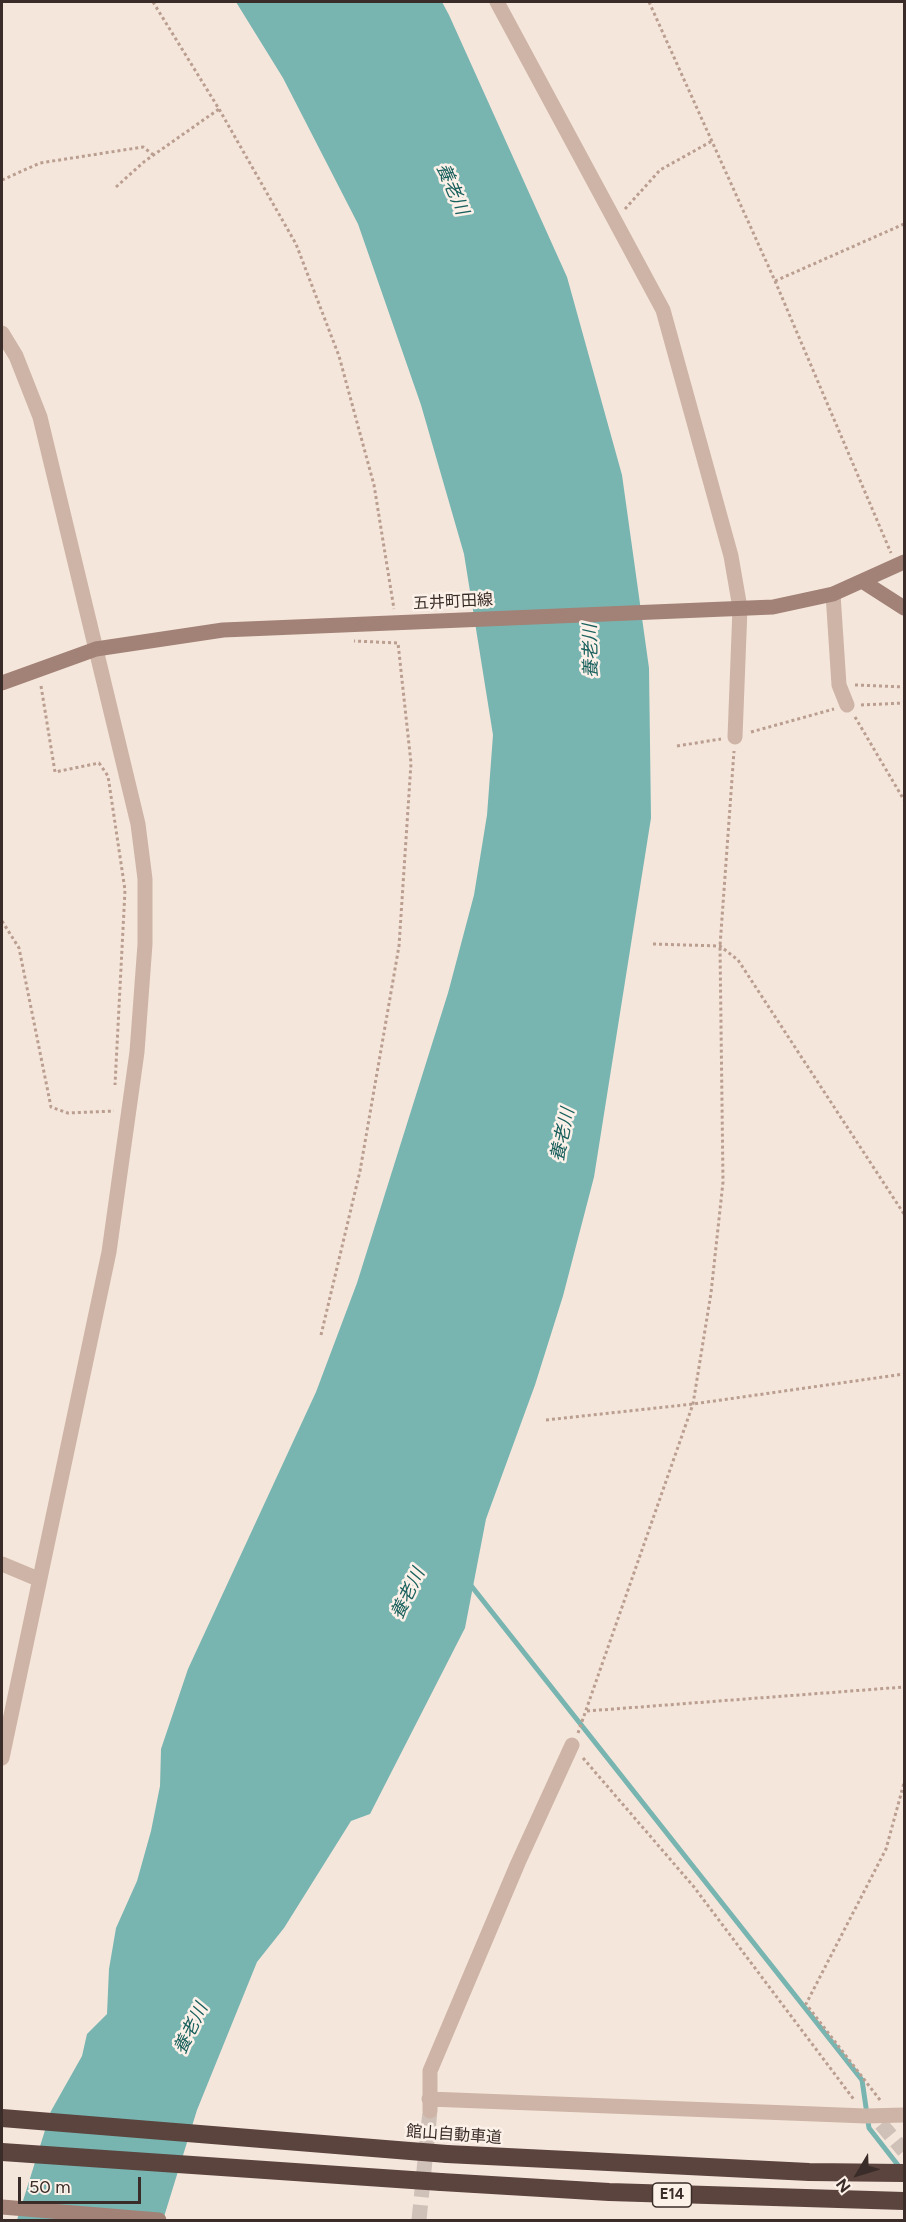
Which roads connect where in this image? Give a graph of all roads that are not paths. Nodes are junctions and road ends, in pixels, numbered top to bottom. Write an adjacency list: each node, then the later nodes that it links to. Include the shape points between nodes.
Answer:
1 (497, 2): 6 (street, via 663,310 731,556)
2 (2, 333): 8 (street, via 16,356 40,417)
3 (900, 563): 4 (main road, 五井町田線)
4 (862, 581): 5 (main road, 五井町田線); 7 (main road)
5 (833, 594): 6 (main road, 五井町田線, via 773,607); 10 (street, via 839,685)
6 (740, 608): 8 (main road, 五井町田線, via 223,630); 11 (street)
7 (904, 608)
8 (96, 649): 9 (main road, 五井町田線); 13 (street, via 138,824 145,879 142,1002 109,1252 77,1414)
9 (2, 683)
10 (848, 705)
11 (735, 737)
12 (2, 1564): 13 (street)
13 (38, 1579): 15 (street)
14 (572, 1745): 16 (street, via 430,2071 429,2105)
15 (2, 1758)
16 (884, 2117)
17 (2, 2118): 19 (highway, 館山自動車道 / E14, bridge, via 447,2154)
18 (2, 2152): 20 (highway, E14, bridge, via 609,2192)
19 (904, 2173)
20 (904, 2201)
21 (2, 2207): 22 (main road)
22 (159, 2220)

